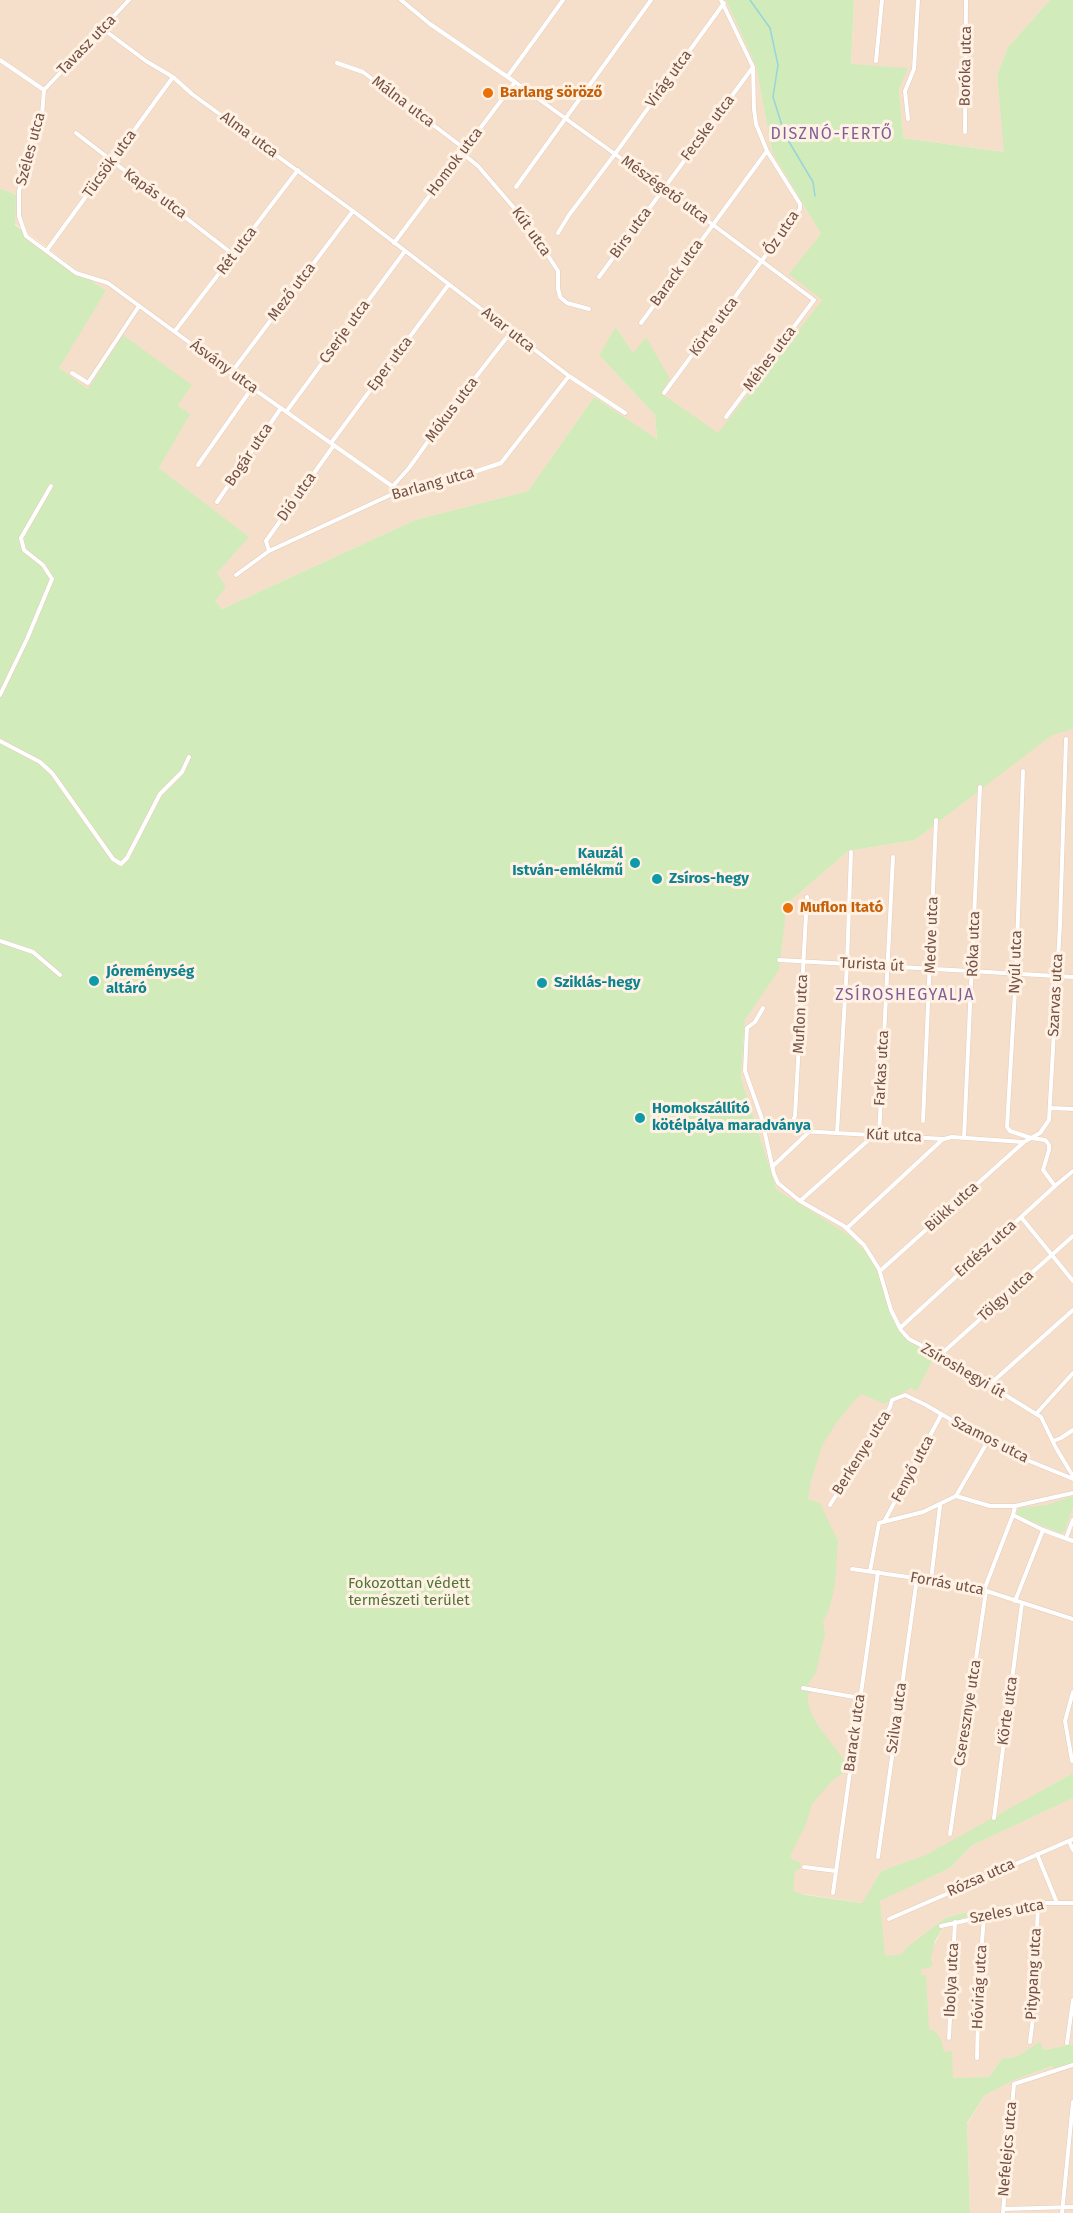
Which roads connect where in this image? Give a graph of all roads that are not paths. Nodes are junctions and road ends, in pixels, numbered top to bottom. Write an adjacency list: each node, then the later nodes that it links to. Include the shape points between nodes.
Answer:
1 (129, 0): 9 (street, Tavasz utca)
2 (400, 0): 14 (street, Mészégető utca)
3 (563, 0): 14 (street)
4 (651, 0): 18 (street)
5 (882, 0): 11 (street)
6 (918, 0): 19 (street, via 914,69 905,91)
7 (966, 0): 20 (street, Boróka utca)
8 (723, 2): 13 (street); 24 (street, Virág utca)
9 (103, 29): 15 (street, Alma utca); 17 (street, Tavasz utca)
10 (0, 60): 17 (street)
11 (876, 60)
12 (337, 63): 22 (street, Málna utca, via 363,72)
13 (753, 67): 23 (street, via 756,124); 28 (street, Fecske utca)
14 (508, 76): 16 (street, Mészégető utca)
15 (172, 77): 25 (street, Tücsök utca); 26 (street, Alma utca)
16 (515, 82): 18 (street, Mészégető utca); 22 (street, Homok utca)
17 (44, 90): 33 (street, Széles utca, via 42,115 19,191 19,216 26,236)
18 (566, 118): 24 (street, Mészégető utca); 27 (street)
19 (908, 119)
20 (965, 132)
21 (76, 133): 25 (street, Kapás utca)
22 (464, 151): 32 (street, Homok utca); 41 (street, Kút utca, via 527,223 558,271 560,297)
23 (767, 151): 30 (street); 36 (street, Őz utca, via 801,204)
24 (615, 154): 28 (street, Mészégető utca); 31 (street, Virág utca)
25 (111, 162): 33 (street, Tücsök utca); 35 (street, Kapás utca)
26 (298, 170): 29 (street, Alma utca); 35 (street, Rét utca)
27 (516, 187)
28 (663, 188): 30 (street, Mészégető utca); 37 (street, Birs utca)
29 (353, 211): 32 (street, Alma utca); 46 (street, Mező utca)
30 (712, 224): 36 (street, Mészégető utca); 42 (street, Barack utca)
31 (558, 233)
32 (394, 243): 34 (street, Avar utca)
33 (47, 250): 40 (street, Ásvány utca, via 76,273 108,283)
34 (405, 251): 38 (street, Avar utca); 51 (street, Cserje utca)
35 (234, 255): 43 (street, Rét utca)
36 (763, 261): 39 (street, Mészégető utca); 49 (street, Körte utca)
37 (599, 277)
38 (449, 284): 44 (street, Avar utca); 54 (street, Eper utca)
39 (814, 300): 53 (street, Méhes utca)
40 (139, 306): 43 (street, Ásvány utca); 45 (street, via 88,383)
41 (589, 309)
42 (641, 322)
43 (175, 331): 46 (street, Ásvány utca)
44 (511, 332): 47 (street, Avar utca); 57 (street, Mókus utca)
45 (72, 373)
46 (231, 373): 48 (street, Ásvány utca)
47 (569, 376): 52 (street, Avar utca); 58 (street, Barlang utca, via 501,463)
48 (252, 388): 50 (street, Ásvány utca); 55 (street)
49 (664, 393)
50 (281, 408): 51 (street, Ásvány utca); 59 (street, Bogár utca)
51 (286, 412): 54 (street, Ásvány utca)
52 (625, 413)
53 (726, 417)
54 (332, 444): 57 (street, Ásvány utca); 60 (street, Dió utca, via 266,541)
55 (198, 465)
56 (51, 486): 62 (street, via 21,538 24,550 43,565 51,579)
57 (392, 487): 58 (street, Ásvány utca)
58 (399, 491): 60 (street, Barlang utca)
59 (217, 502)
60 (269, 551): 61 (street, Barlang utca)
61 (236, 575)
62 (0, 695)
63 (1066, 739): 81 (street, Szarvas utca)
64 (0, 741): 65 (street, via 40,762 52,773 113,859 121,864 160,794 183,772)
65 (189, 757)
66 (1023, 771): 79 (street, Nyúl utca)
67 (980, 787): 78 (street, Róka utca)
68 (936, 820): 77 (street, Medve utca)
69 (851, 852): 75 (street)
70 (893, 857): 76 (street, Farkas utca)
71 (807, 897): 74 (street, Muflon utca)
72 (0, 941): 80 (street, via 33,952)
73 (779, 960): 74 (street, Turista út)
74 (804, 961): 75 (street, Turista út); 88 (street, Muflon utca, via 795,1116)
75 (847, 964): 76 (street, Turista út); 90 (street)
76 (888, 966): 77 (street, Turista út); 91 (street, Farkas utca)
77 (930, 969): 78 (street, Turista út); 86 (street, Medve utca)
78 (973, 971): 79 (street, Turista út); 92 (street, Róka utca)
79 (1016, 974): 81 (street, Turista út); 93 (street, Nyúl utca, via 1007,1127)
80 (60, 975)
81 (1057, 976): 82 (street, Turista út); 84 (street, Szarvas utca)
82 (1073, 977)
83 (763, 1008): 87 (street, Zsíroshegyi út, via 747,1028 745,1069)
84 (1051, 1108): 85 (street); 93 (street, Bükk utca, via 1044,1129)
85 (1073, 1109)
86 (923, 1121)
87 (764, 1129): 88 (street, Kút utca); 96 (street, Zsíroshegyi út)
88 (789, 1130): 89 (street, Kút utca)
89 (810, 1132): 90 (street, Kút utca); 96 (street)
90 (837, 1133): 91 (street, Kút utca)
91 (876, 1136): 94 (street, Kút utca); 99 (street)
92 (964, 1138): 94 (street, Kút utca); 95 (street, Kút utca)
93 (1030, 1138): 95 (street, Bükk utca); 98 (street, via 1045,1140 1049,1145 1043,1170)
94 (944, 1139): 101 (street)
95 (1024, 1142): 104 (street, Bükk utca)
96 (773, 1166): 99 (street, Zsíroshegyi út, via 780,1185)
97 (1073, 1171): 98 (street, Erdész utca)
98 (1055, 1186): 100 (street, Erdész utca)
99 (800, 1201): 101 (street, Zsíroshegyi út)
100 (1021, 1218): 103 (street); 107 (street, Erdész utca)
101 (847, 1228): 104 (street, Zsíroshegyi út, via 864,1245)
102 (1073, 1236): 103 (street, Tölgy utca)
103 (1051, 1255): 105 (street); 108 (street, Tölgy utca)
104 (880, 1271): 107 (street, Zsíroshegyi út, via 886,1299)
105 (1073, 1281)
106 (1073, 1310): 110 (street)
107 (900, 1328): 108 (street, Zsíroshegyi út, via 913,1342)
108 (940, 1355): 110 (street, Zsíroshegyi út)
109 (1073, 1374): 112 (street)
110 (989, 1385): 112 (street, Zsíroshegyi út)
111 (892, 1400): 113 (street, Szamos utca, via 909,1396); 120 (street, Berkenye utca)
112 (1036, 1413): 116 (street, Zsíroshegyi út)
113 (942, 1415): 115 (street, Szamos utca); 125 (street, Fenyő utca)
114 (1073, 1430): 116 (street)
115 (988, 1441): 117 (street, Szamos utca); 119 (street)
116 (1053, 1441): 117 (street, Zsíroshegyi út)
117 (1073, 1478)
118 (1073, 1493): 122 (street)
119 (956, 1496): 121 (street); 122 (street, via 990,1506)
120 (830, 1505)
121 (940, 1506): 125 (street); 133 (street)
122 (1015, 1506): 123 (street, Cseresznye utca)
123 (1013, 1515): 126 (street); 134 (street, Cseresznye utca)
124 (1073, 1520): 127 (street)
125 (881, 1523): 130 (street)
126 (1043, 1530): 127 (street); 135 (street)
127 (1066, 1538): 128 (street)
128 (1073, 1541)
129 (852, 1569): 130 (street, Forrás utca)
130 (870, 1571): 131 (street, Forrás utca)
131 (878, 1572): 132 (street, Forrás utca); 140 (street, Barack utca)
132 (917, 1578): 133 (street, Forrás utca); 147 (street, Szilva utca)
133 (932, 1580): 134 (street, Forrás utca)
134 (985, 1590): 135 (street, Forrás utca); 143 (street, Cseresznye utca)
135 (1015, 1601): 136 (street, Forrás utca)
136 (1022, 1603): 137 (street, Forrás utca); 142 (street, Körte utca)
137 (1073, 1619)
138 (803, 1688): 140 (street)
139 (1073, 1692): 141 (street, via 1065,1721)
140 (860, 1698): 149 (street, Barack utca)
141 (1072, 1761)
142 (994, 1818)
143 (950, 1834)
144 (1071, 1840): 145 (street); 146 (street, Rózsa utca)
145 (1073, 1850)
146 (1037, 1854): 151 (street); 155 (street, Rózsa utca)
147 (878, 1857)
148 (804, 1867): 149 (street)
149 (836, 1871): 150 (street, Barack utca)
150 (833, 1893)
151 (1057, 1903): 152 (street, Szeles utca); 153 (street, Szeles utca)
152 (1073, 1903)
153 (1038, 1906): 154 (street, Szeles utca); 160 (street, Pitypang utca)
154 (984, 1916): 156 (street, Szeles utca); 162 (street, Hóvirág utca)
155 (889, 1919)
156 (955, 1922): 157 (street, Szeles utca); 159 (street, Ibolya utca)
157 (941, 1926)
158 (1073, 2000): 161 (street)
159 (949, 2038)
160 (1030, 2042)
161 (1067, 2043)
162 (977, 2058)
163 (1073, 2065): 167 (street, Nefelejcs utca, via 1014,2084)
164 (1073, 2102): 166 (street)
165 (1073, 2206): 166 (street)
166 (1062, 2207): 167 (street); 168 (street)
167 (1003, 2211)
168 (1062, 2213)

